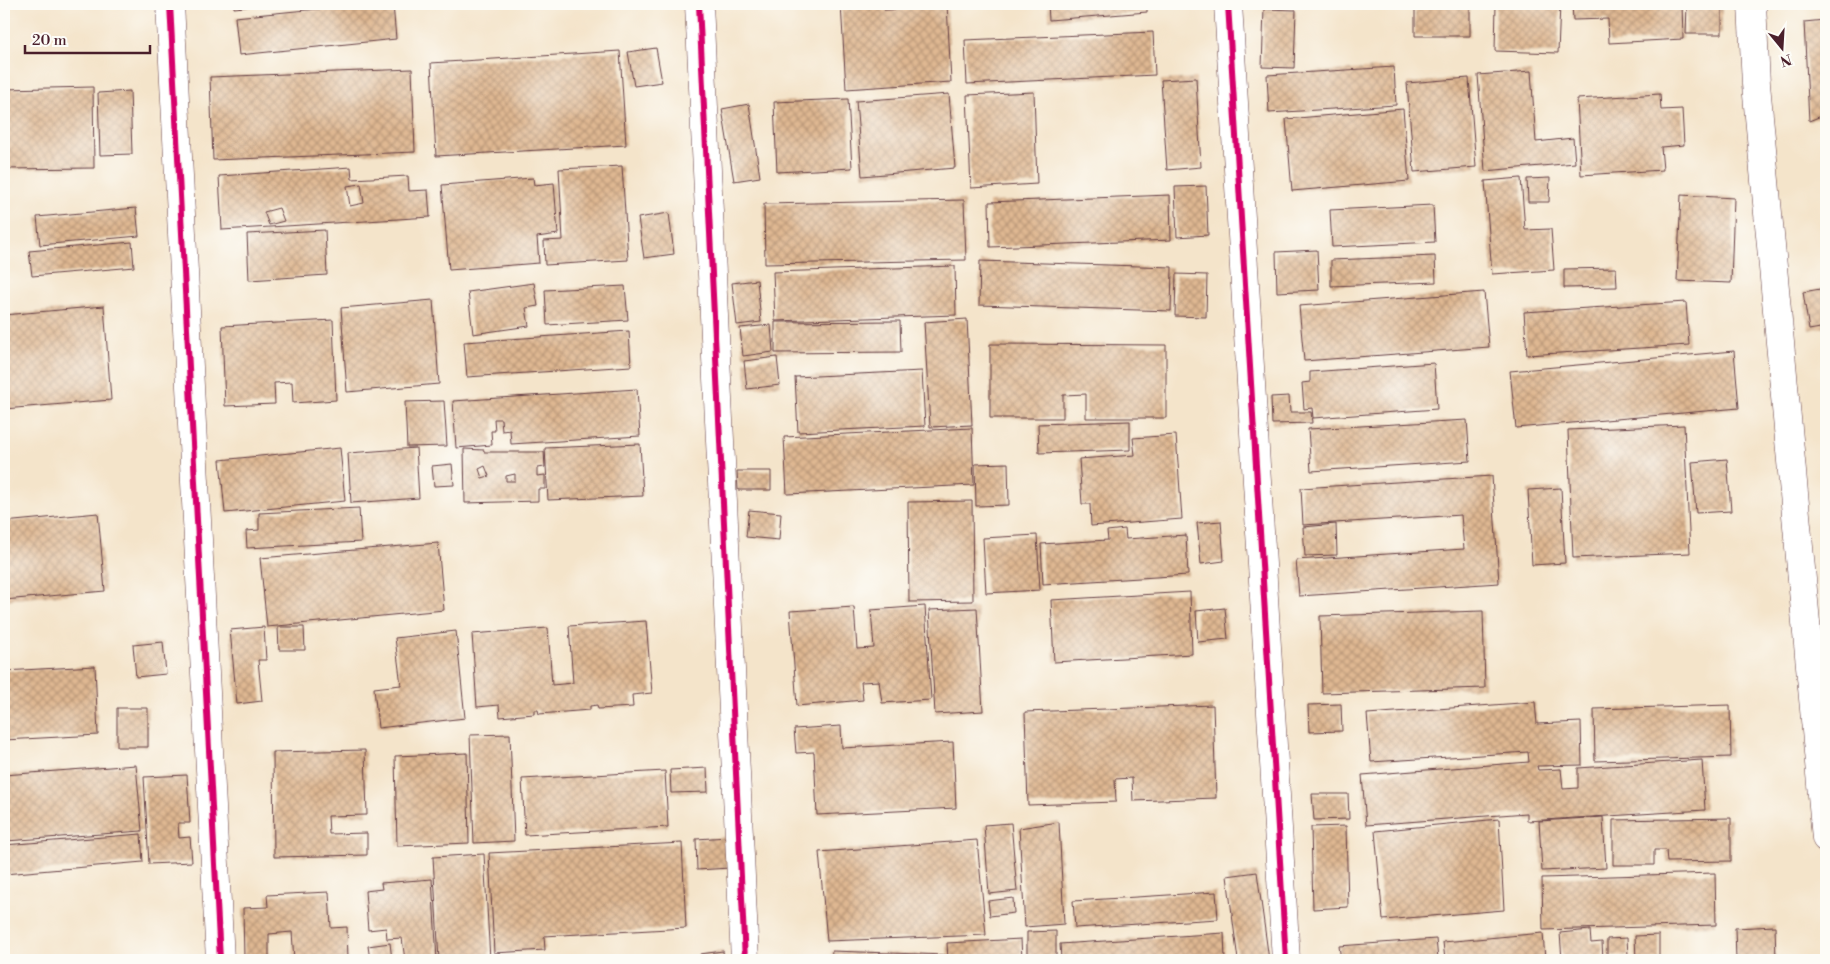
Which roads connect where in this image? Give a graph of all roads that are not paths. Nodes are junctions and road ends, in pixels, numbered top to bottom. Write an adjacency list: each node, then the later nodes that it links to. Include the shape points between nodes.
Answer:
1 (170, 4): 6 (street)
2 (699, 4): 7 (street)
3 (1228, 4): 8 (street)
4 (1752, 4): 5 (street, via 1756,84)
5 (1826, 838)
6 (220, 960)
7 (745, 960)
8 (1286, 960)

